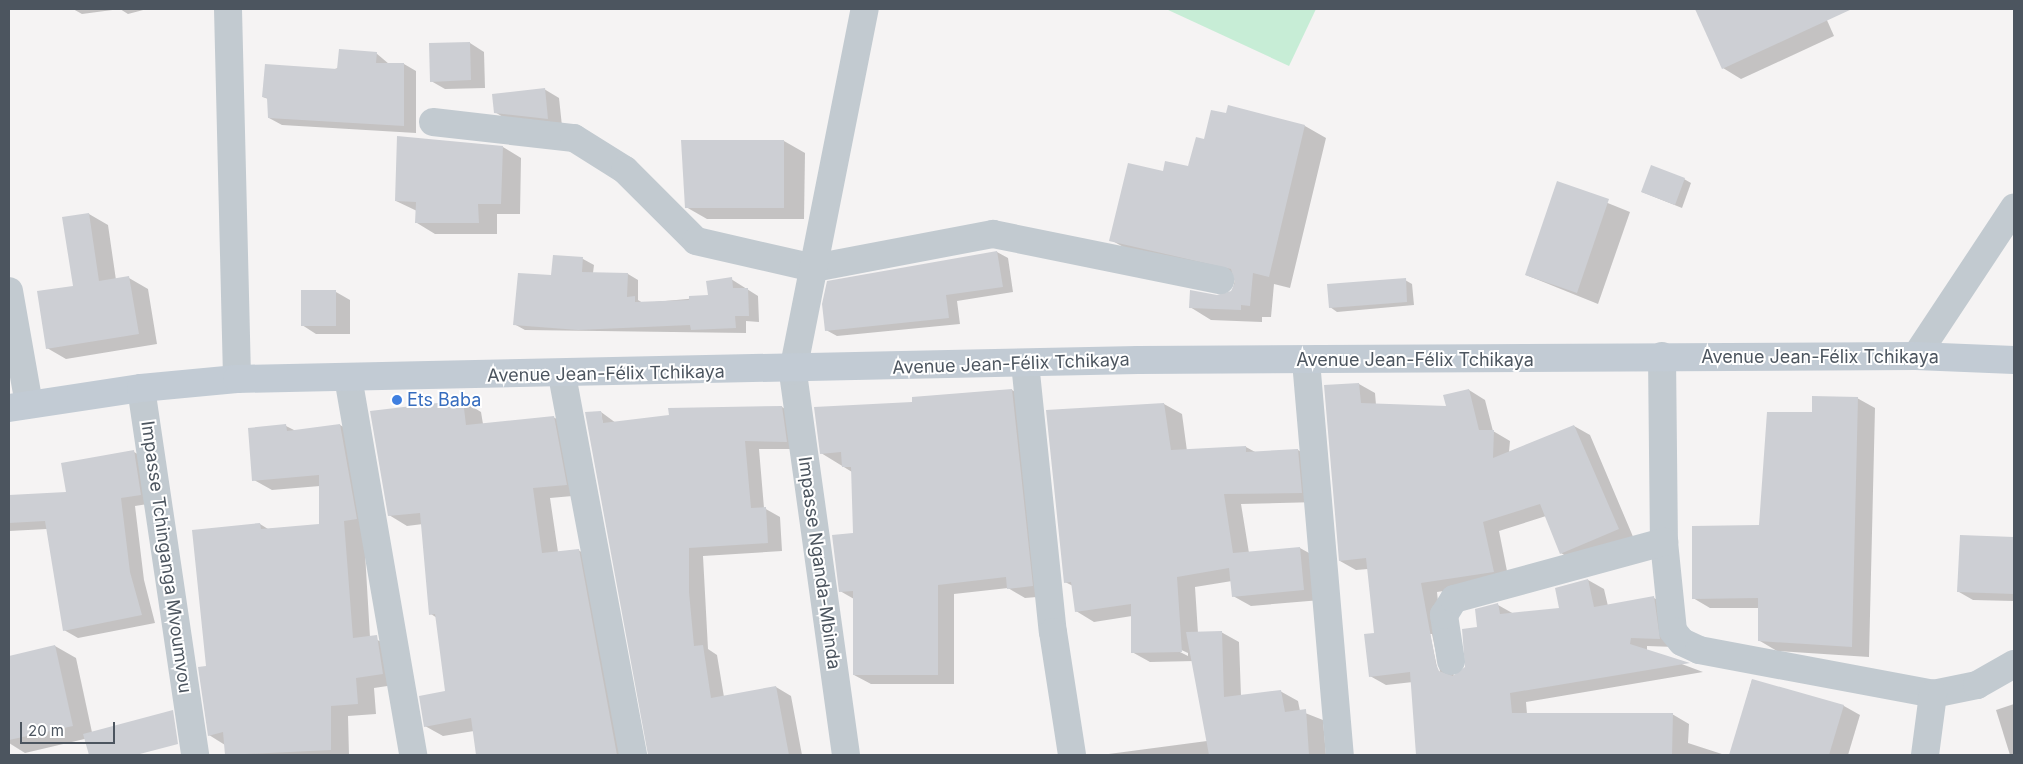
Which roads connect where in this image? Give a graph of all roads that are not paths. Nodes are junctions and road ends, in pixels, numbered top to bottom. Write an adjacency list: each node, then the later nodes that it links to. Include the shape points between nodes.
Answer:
1 (228, 9): 16 (street)
2 (865, 9): 5 (street, Impasse Nganda-Mbinda)
3 (433, 122): 5 (street, via 574,138 625,170 696,242)
4 (2014, 208): 9 (street)
5 (814, 268): 6 (street, via 993,234); 13 (street, Impasse Nganda-Mbinda)
6 (1220, 280)
7 (9, 291): 18 (street)
8 (1662, 356): 9 (street, Avenue Jean-Félix Tchikaya); 11 (street, Avenue Jean-Félix Tchikaya); 19 (street)
9 (1916, 356): 10 (street, Avenue Jean-Félix Tchikaya)
10 (2014, 360)
11 (1306, 361): 12 (street, Avenue Jean-Félix Tchikaya); 28 (street)
12 (1025, 363): 13 (street, Avenue Jean-Félix Tchikaya); 27 (street, via 1053,632)
13 (793, 371): 14 (street, Avenue Jean-Félix Tchikaya); 26 (street, Impasse Nganda-Mbinda)
14 (562, 375): 15 (street, Avenue Jean-Félix Tchikaya); 25 (street)
15 (348, 377): 16 (street, Avenue Jean-Félix Tchikaya); 24 (street)
16 (237, 380): 17 (street, Avenue Jean-Félix Tchikaya)
17 (141, 388): 18 (street, Avenue Jean-Félix Tchikaya); 23 (street, Impasse Tchinganga Mvoumvou)
18 (19, 406)
19 (1664, 542): 20 (street, via 1454,600 1444,615); 22 (street, via 1673,631 1682,642 1699,650)
20 (1451, 661)
21 (2014, 664): 22 (street, via 1976,685)
22 (1933, 694): 29 (street)
23 (195, 755)
24 (413, 755)
25 (633, 755)
26 (846, 755)
27 (1072, 755)
28 (1340, 755)
29 (1925, 755)

